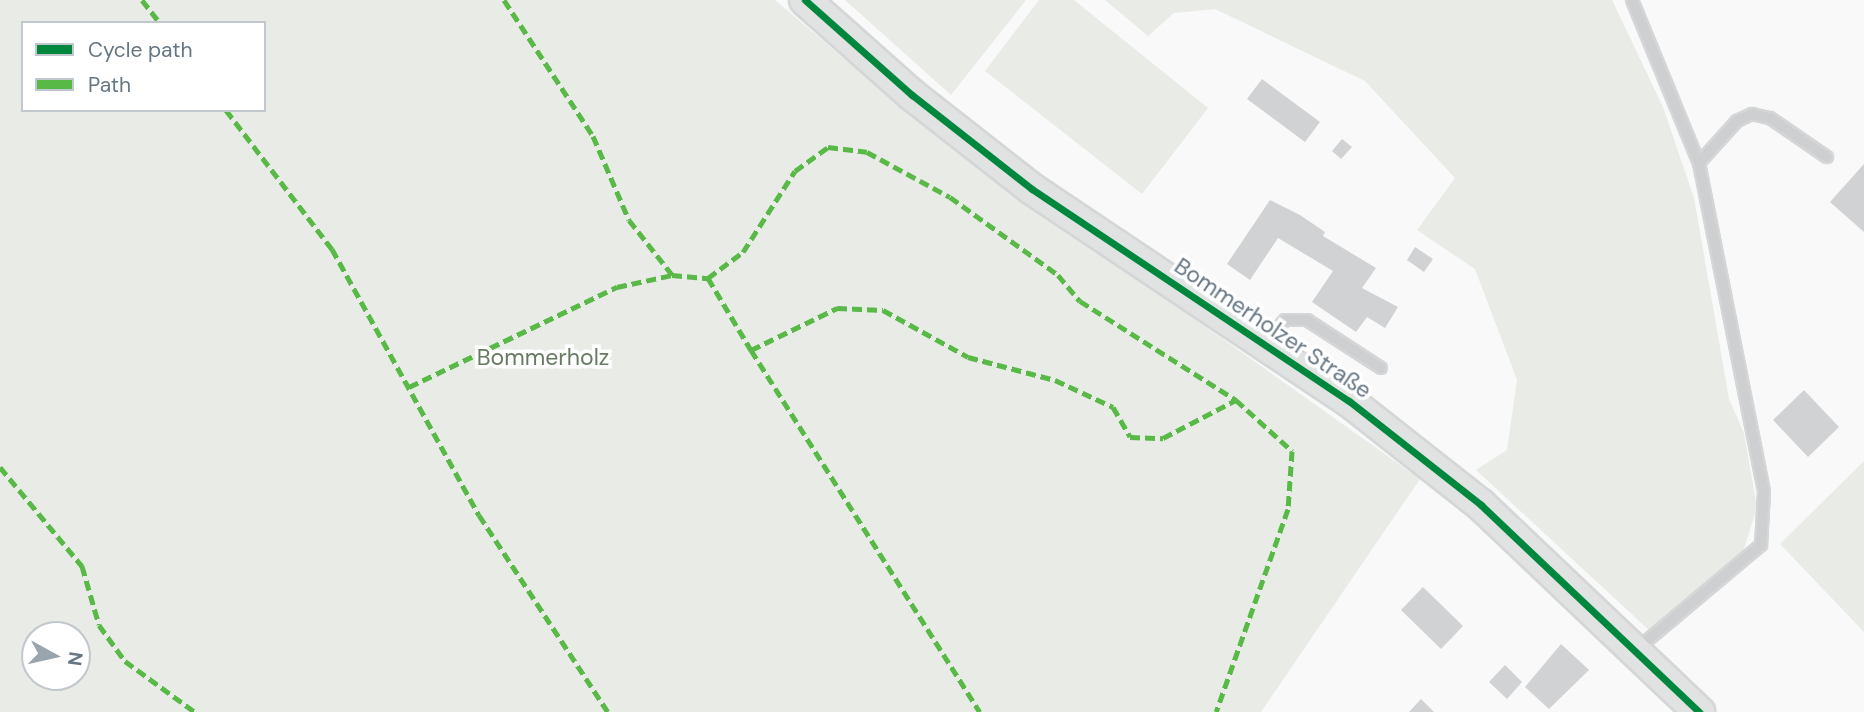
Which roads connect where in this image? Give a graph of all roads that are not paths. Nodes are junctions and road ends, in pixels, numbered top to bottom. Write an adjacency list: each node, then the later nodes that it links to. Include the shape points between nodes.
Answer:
1 (805, 0): 5 (main road, Bommerholzer Straße, via 912,94 1032,189)
2 (1632, 0): 4 (lane)
3 (1827, 157): 4 (lane, via 1770,118 1752,114 1737,121)
4 (1699, 163): 7 (lane, via 1764,492 1761,545)
5 (1264, 344): 6 (lane, via 1285,320 1307,320); 7 (main road, Bommerholzer Straße, via 1349,401 1481,505)
6 (1381, 368)
7 (1636, 650): 8 (main road, Bommerholzer Straße)
8 (1699, 712)

